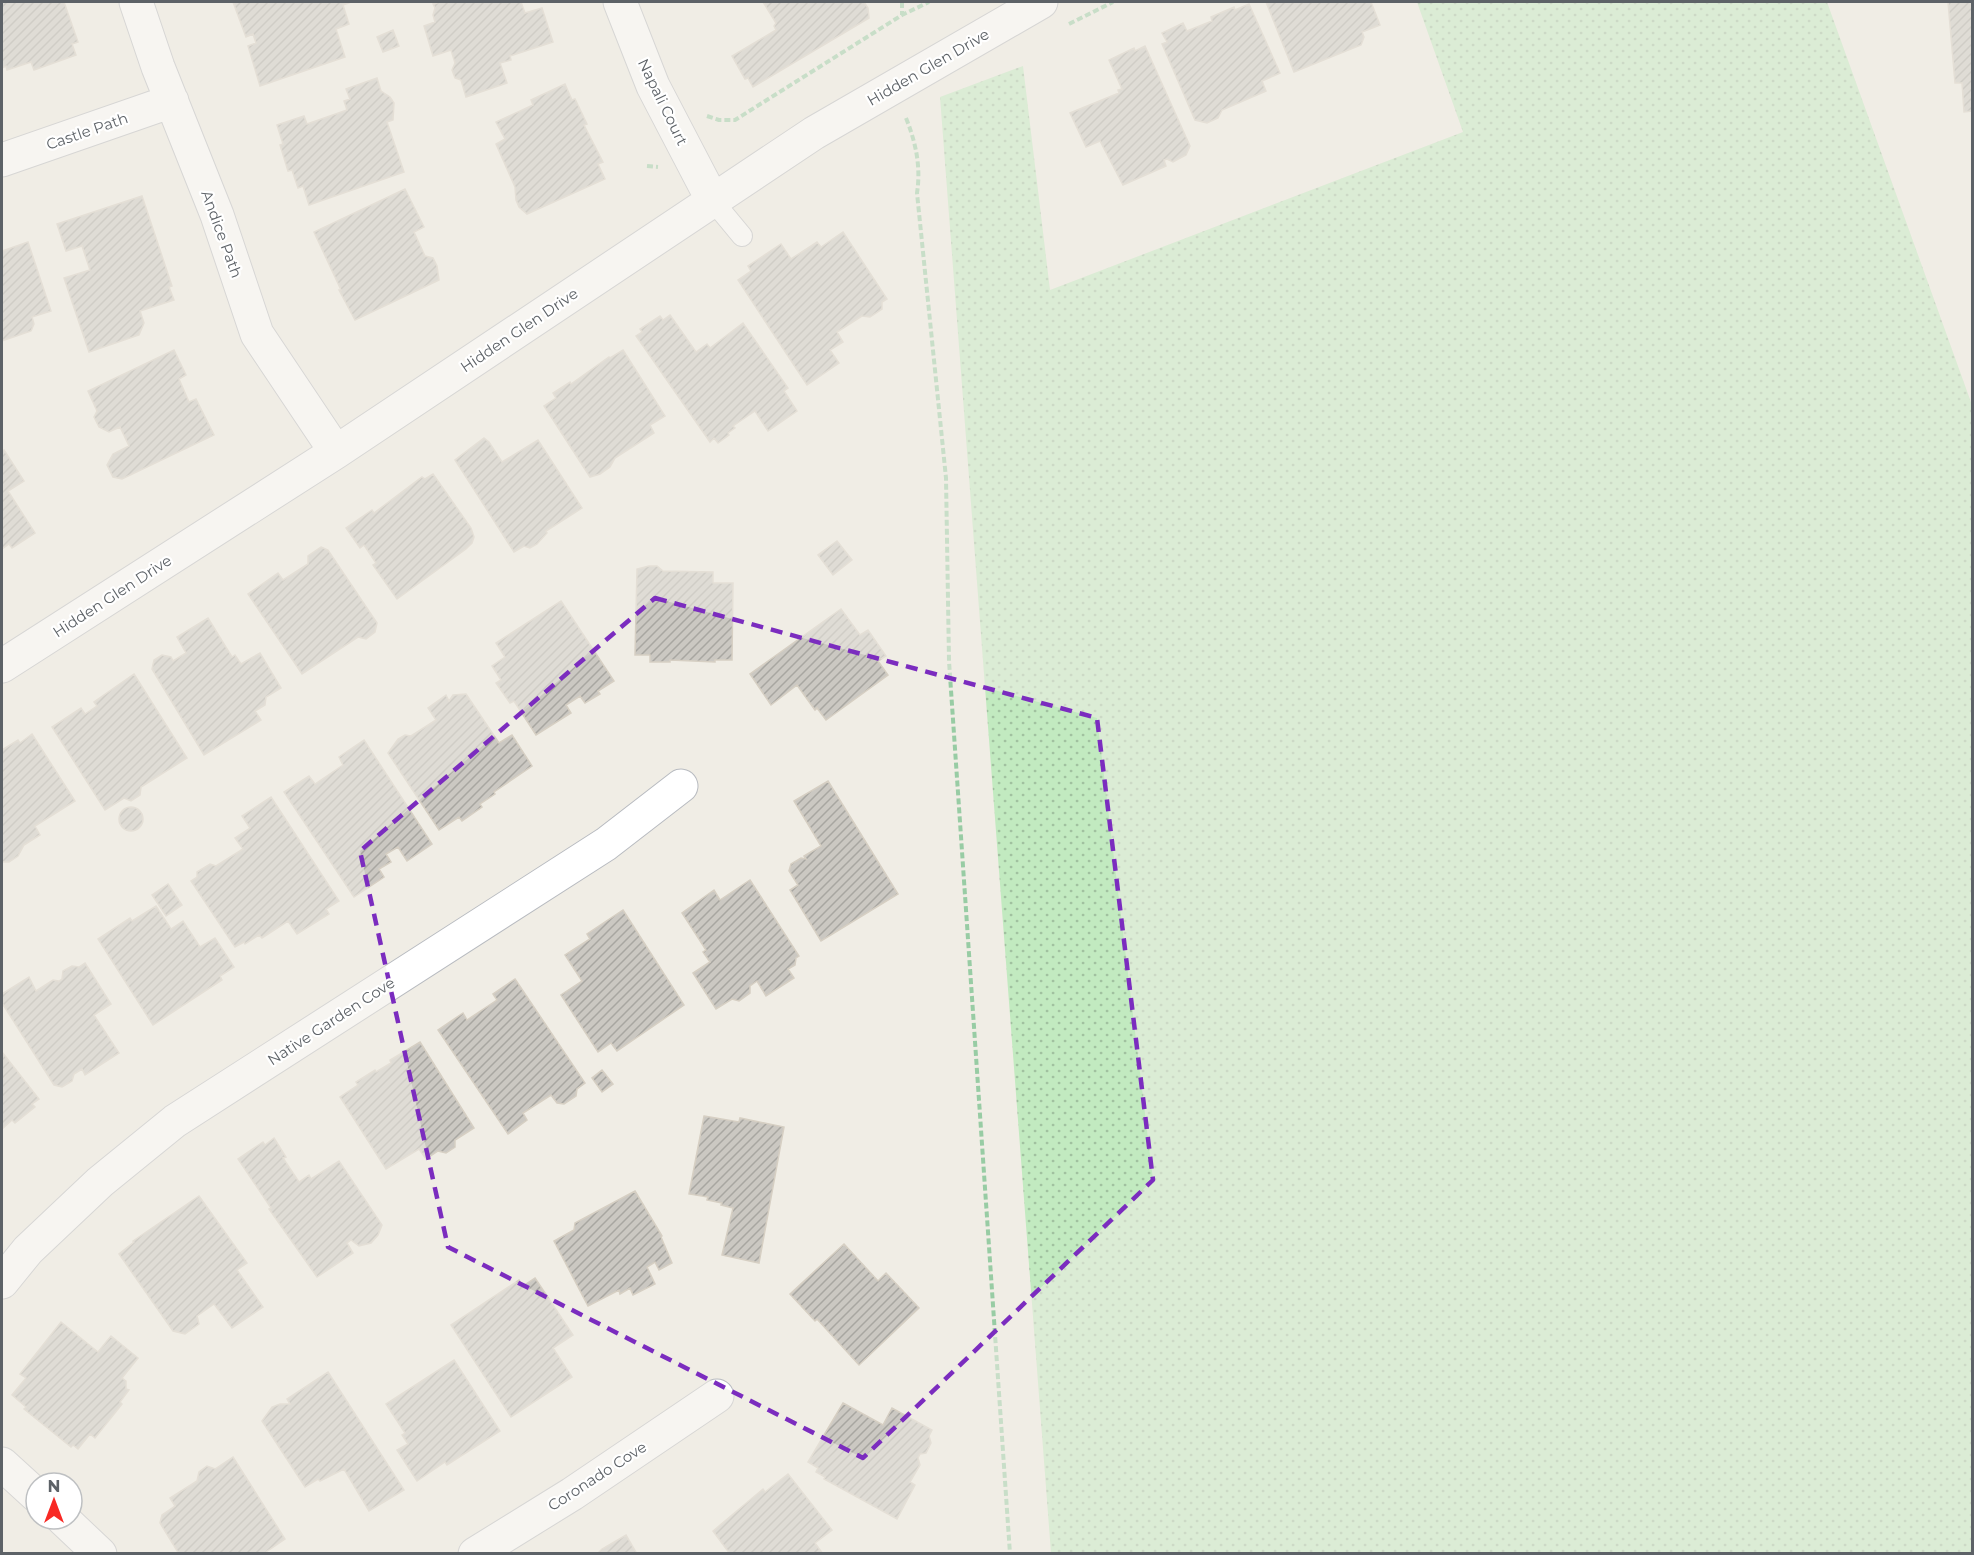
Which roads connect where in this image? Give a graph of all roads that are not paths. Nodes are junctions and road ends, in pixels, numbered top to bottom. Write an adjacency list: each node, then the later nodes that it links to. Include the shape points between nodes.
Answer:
1 (136, 2): 4 (street, Andice Path)
2 (620, 2): 6 (street, Napali Court, via 653,86)
3 (1041, 2): 6 (street, Hidden Glen Drive, via 814,133)
4 (172, 101): 5 (street, Castle Path); 8 (street, Andice Path, via 217,215 257,334)
5 (2, 160)
6 (712, 201): 7 (lane); 8 (street, Hidden Glen Drive)
7 (742, 236)
8 (336, 452): 9 (street, Hidden Glen Drive)
9 (2, 666)
10 (681, 786): 11 (street, Native Garden Cove, via 606,844 175,1121 100,1182 28,1250)
11 (2, 1281)
12 (717, 1396): 17 (street, Coronado Cove)
13 (2, 1464): 14 (street)
14 (24, 1484)
15 (76, 1531): 16 (street)
16 (100, 1554)
17 (475, 1554)

